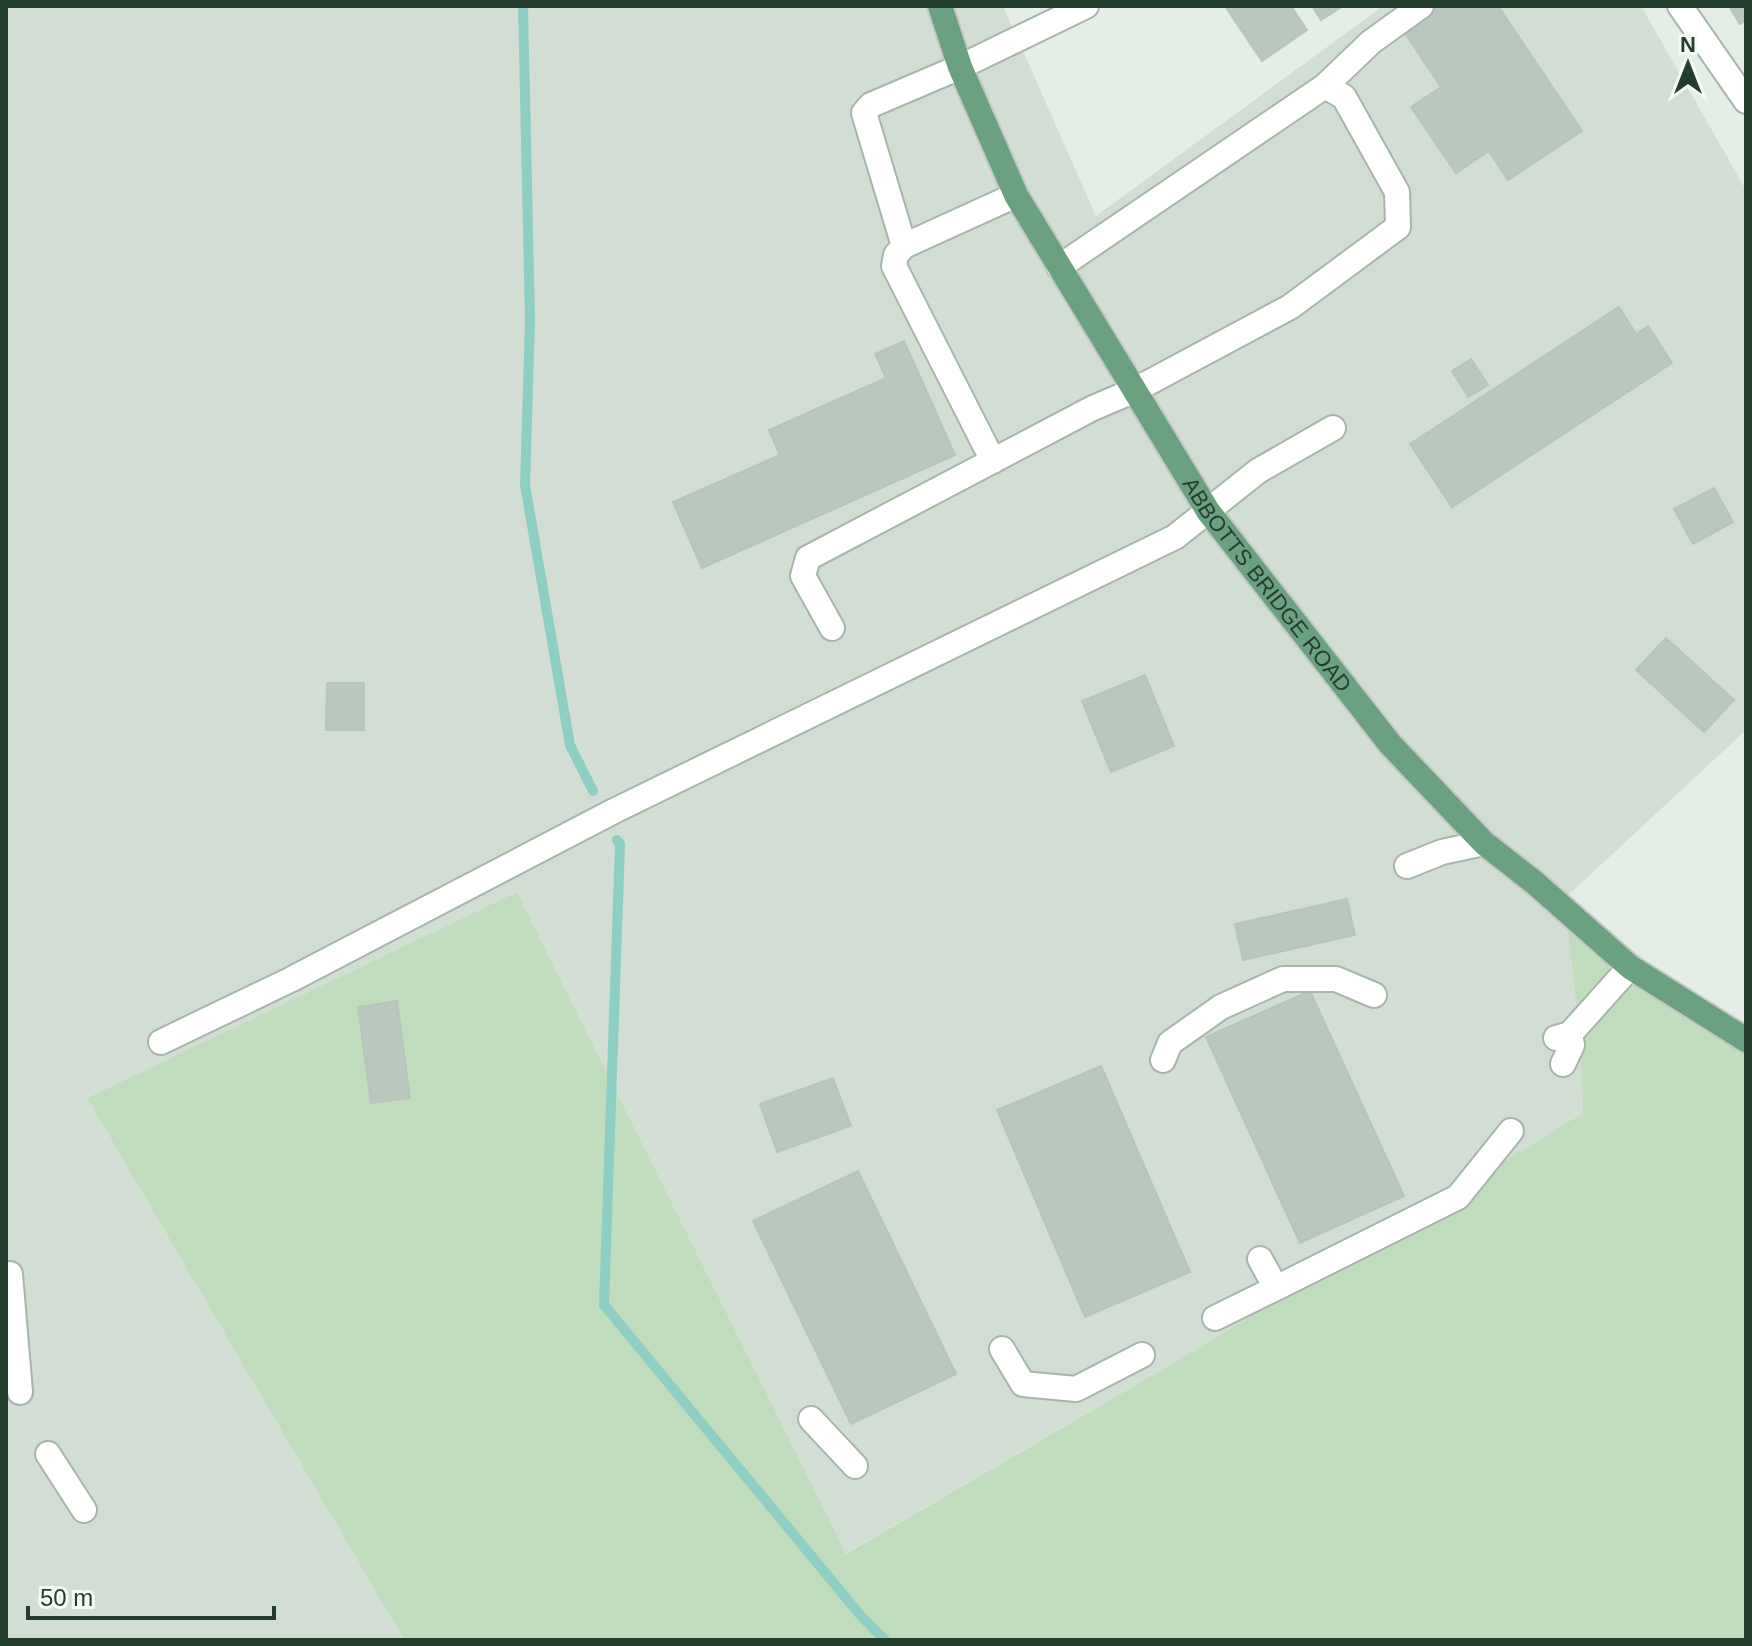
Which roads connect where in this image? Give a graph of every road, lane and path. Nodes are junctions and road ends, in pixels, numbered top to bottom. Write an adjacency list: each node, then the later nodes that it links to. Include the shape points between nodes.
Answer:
1 (940, 6): 5 (main road, ABBOTTS BRIDGE ROAD)
2 (1083, 6): 5 (street)
3 (1421, 6): 6 (street, via 1371,42)
4 (1680, 6): 7 (street)
5 (960, 67): 8 (main road, ABBOTTS BRIDGE ROAD); 9 (street, via 871,105 864,113)
6 (1325, 86): 10 (street); 11 (street, via 1344,97 1397,192 1398,227 1290,307)
7 (1746, 101)
8 (1016, 195): 9 (street); 10 (main road, ABBOTTS BRIDGE ROAD)
9 (904, 246): 13 (street, via 894,266)
10 (1059, 267): 11 (main road, ABBOTTS BRIDGE ROAD)
11 (1133, 391): 13 (street); 14 (main road, ABBOTTS BRIDGE ROAD)
12 (1333, 428): 14 (street, via 1258,471)
13 (993, 461): 15 (street, via 808,558 803,576)
14 (1208, 511): 16 (main road, ABBOTTS BRIDGE ROAD, via 1390,744); 21 (street, via 1175,537 614,811)
15 (832, 628)
16 (1484, 843): 17 (street); 18 (main road, ABBOTTS BRIDGE ROAD)
17 (1407, 866)
18 (1630, 967): 20 (main road, ABBOTTS BRIDGE ROAD); 23 (street, via 1563,1036 1572,1045)
19 (1374, 995): 22 (street, via 1336,979 1283,979 1221,1007 1170,1043)
20 (1746, 1040)
21 (161, 1042)
22 (1163, 1060)
23 (1563, 1064)
24 (1511, 1131): 27 (street, via 1458,1197)
25 (1260, 1259): 27 (street)
26 (10, 1274): 31 (street)
27 (1276, 1288): 28 (street)
28 (1215, 1318)
29 (1002, 1349): 30 (street, via 1023,1384 1076,1389)
30 (1142, 1355)
31 (20, 1392)
32 (811, 1419): 34 (street)
33 (48, 1454): 35 (street)
34 (855, 1466)
35 (84, 1510)

